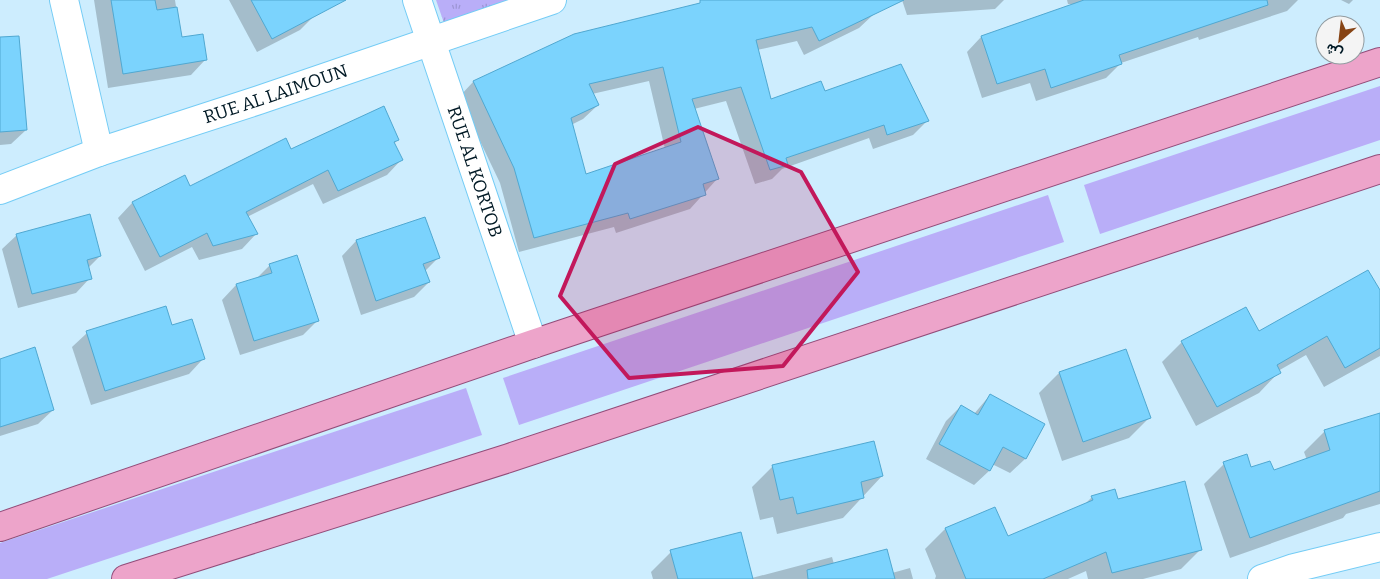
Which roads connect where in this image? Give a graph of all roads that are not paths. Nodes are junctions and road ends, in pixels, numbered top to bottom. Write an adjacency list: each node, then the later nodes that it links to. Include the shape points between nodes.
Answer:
1 (64, 0): 6 (street)
2 (417, 0): 4 (street, RUE AL KORTOB)
3 (552, 0): 4 (street, RUE AL LAIMOUN)
4 (430, 41): 6 (street, RUE AL LAIMOUN); 9 (street, RUE AL KORTOB)
5 (1380, 62): 9 (main road)
6 (99, 152): 8 (street, RUE AL LAIMOUN)
7 (1380, 169): 12 (main road, via 509,458)
8 (0, 190)
9 (533, 344): 10 (main road)
10 (0, 527)
11 (1380, 547): 13 (street)
12 (126, 579)
13 (1262, 579)

